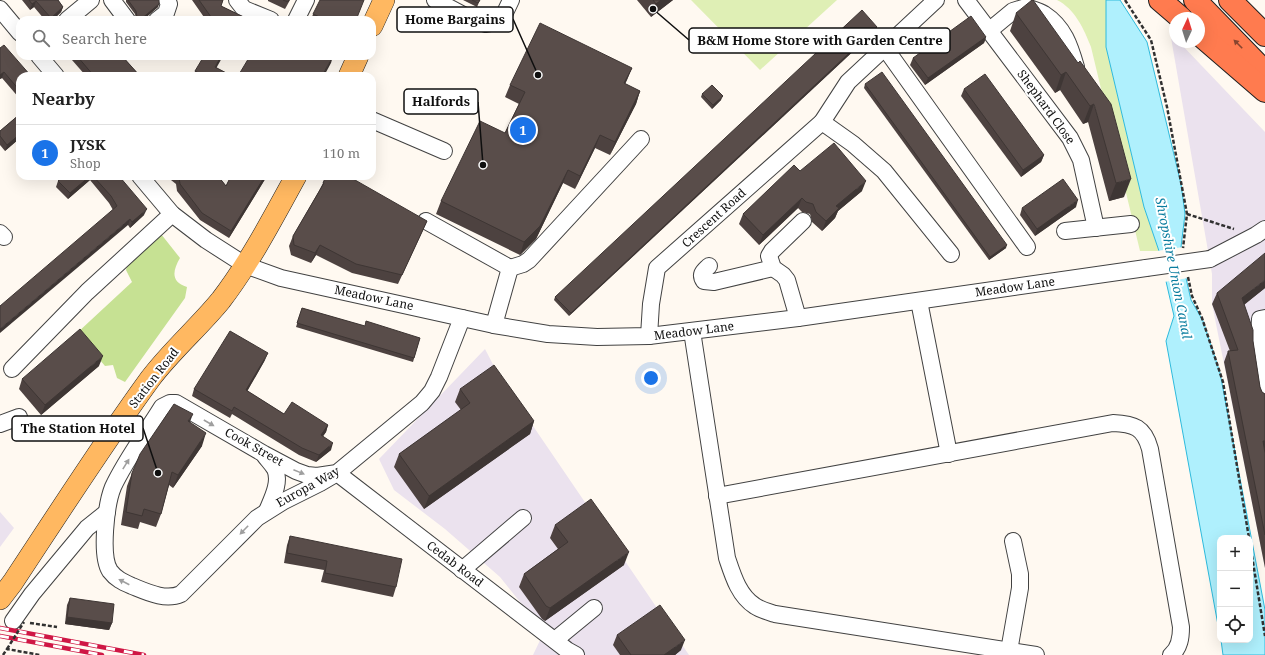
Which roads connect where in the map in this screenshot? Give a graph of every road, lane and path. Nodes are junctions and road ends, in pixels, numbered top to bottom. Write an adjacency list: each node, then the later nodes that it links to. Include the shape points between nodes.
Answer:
1 (91, 0): 16 (street)
2 (112, 0): 17 (street)
3 (167, 0): 18 (street, via 169,4)
4 (306, 0): 20 (street)
5 (384, 0): 21 (main road)
6 (436, 0): 7 (street, via 486,24 501,21)
7 (511, 0)
8 (936, 0): 28 (street)
9 (966, 0): 25 (street, Shephard Close)
10 (1160, 0): 15 (highway)
11 (1195, 0): 32 (highway, one-way to 11)
12 (1230, 0): 26 (highway)
13 (1247, 0): 23 (highway)
14 (243, 3): 19 (street)
15 (1174, 12)
16 (72, 16)
17 (124, 16)
18 (162, 16)
19 (264, 16)
20 (298, 16)
21 (376, 17)
22 (3, 20): 24 (street)
23 (1265, 22)
24 (16, 30)
25 (990, 30): 30 (street, via 1013,11 1026,7 1044,14 1069,42); 45 (street, Shephard Close, via 1070,138 1081,160)
26 (1265, 35)
27 (1205, 39): 33 (highway)
28 (889, 43): 35 (street, Crescent Road, via 848,82); 48 (street)
29 (42, 60): 31 (street)
30 (1076, 67)
31 (53, 72)
32 (1265, 72)
33 (1265, 90)
34 (376, 122): 37 (street)
35 (822, 122): 49 (street, via 884,171); 60 (street, Crescent Road, via 657,268)
36 (641, 139): 52 (street, via 528,260)
37 (444, 151)
38 (143, 180): 40 (street, Meadow Lane)
39 (294, 180): 50 (main road, Station Road)
40 (172, 214): 50 (street, Meadow Lane); 61 (street, via 87,292)
41 (1186, 214): 47 (path)
42 (426, 221): 52 (street)
43 (803, 221): 53 (street, via 772,251 769,256)
44 (1131, 224): 45 (street)
45 (1096, 228): 46 (street)
46 (1065, 231)
47 (1260, 232): 54 (street, Meadow Lane, bridge, via 1210,258)
48 (1027, 247)
49 (950, 254)
50 (245, 265): 55 (street, Meadow Lane, via 281,278); 77 (main road, Station Road, via 220,300 152,377)
51 (709, 266): 53 (street, via 702,272 701,277 709,282)
52 (510, 268): 58 (street)
53 (773, 268): 56 (street, via 787,280)
54 (919, 301): 56 (street, Meadow Lane); 67 (street)
55 (462, 318): 58 (street, Meadow Lane); 68 (street, Europa Way, via 432,392)
56 (798, 318): 59 (street, Meadow Lane)
57 (1265, 318): 62 (street, via 1260,319 1258,351)
58 (494, 325): 60 (street, Meadow Lane, via 548,334 597,337)
59 (692, 331): 60 (street, Meadow Lane); 69 (street)
60 (649, 336)
61 (12, 369)
62 (1265, 397)
63 (176, 403): 66 (street, Cook Street, one-way to 66); 71 (street, Station Road, one-way to 63, via 112,489 119,475 162,407 170,402)
64 (19, 417): 65 (street)
65 (0, 424)
66 (264, 454): 68 (street, Cook Street, one-way to 68, via 307,475); 70 (street, via 274,468 277,480)
67 (949, 454): 69 (street); 89 (street, via 1113,423 1132,425 1138,429 1150,448 1181,628 1178,646)
68 (337, 473): 70 (street, Europa Way); 75 (street, Cedab Road)
69 (717, 496): 84 (street, via 727,558 743,596 755,607 775,614)
70 (267, 511): 76 (street, Europa Way, one-way to 76, via 251,523 181,594)
71 (107, 512): 76 (street, Station Road, one-way to 71, via 121,581 109,569 105,549); 79 (street, via 87,528 32,594)
72 (523, 518): 75 (street)
73 (1013, 541): 84 (street, via 1020,574 1020,588)
74 (1253, 562): 81 (path)
75 (462, 570): 82 (street, Cedab Road)
76 (160, 596)
77 (0, 599)
78 (594, 608): 82 (street)
79 (19, 622): 80 (path); 83 (path, bridge)
80 (57, 627)
81 (1265, 636)
82 (555, 640): 85 (street, Cedab Road)
83 (7, 649): 86 (path); 87 (path)
84 (1008, 651): 88 (street)
85 (575, 654)
86 (3, 655)
87 (40, 655)
88 (1036, 655)
89 (1172, 655)

